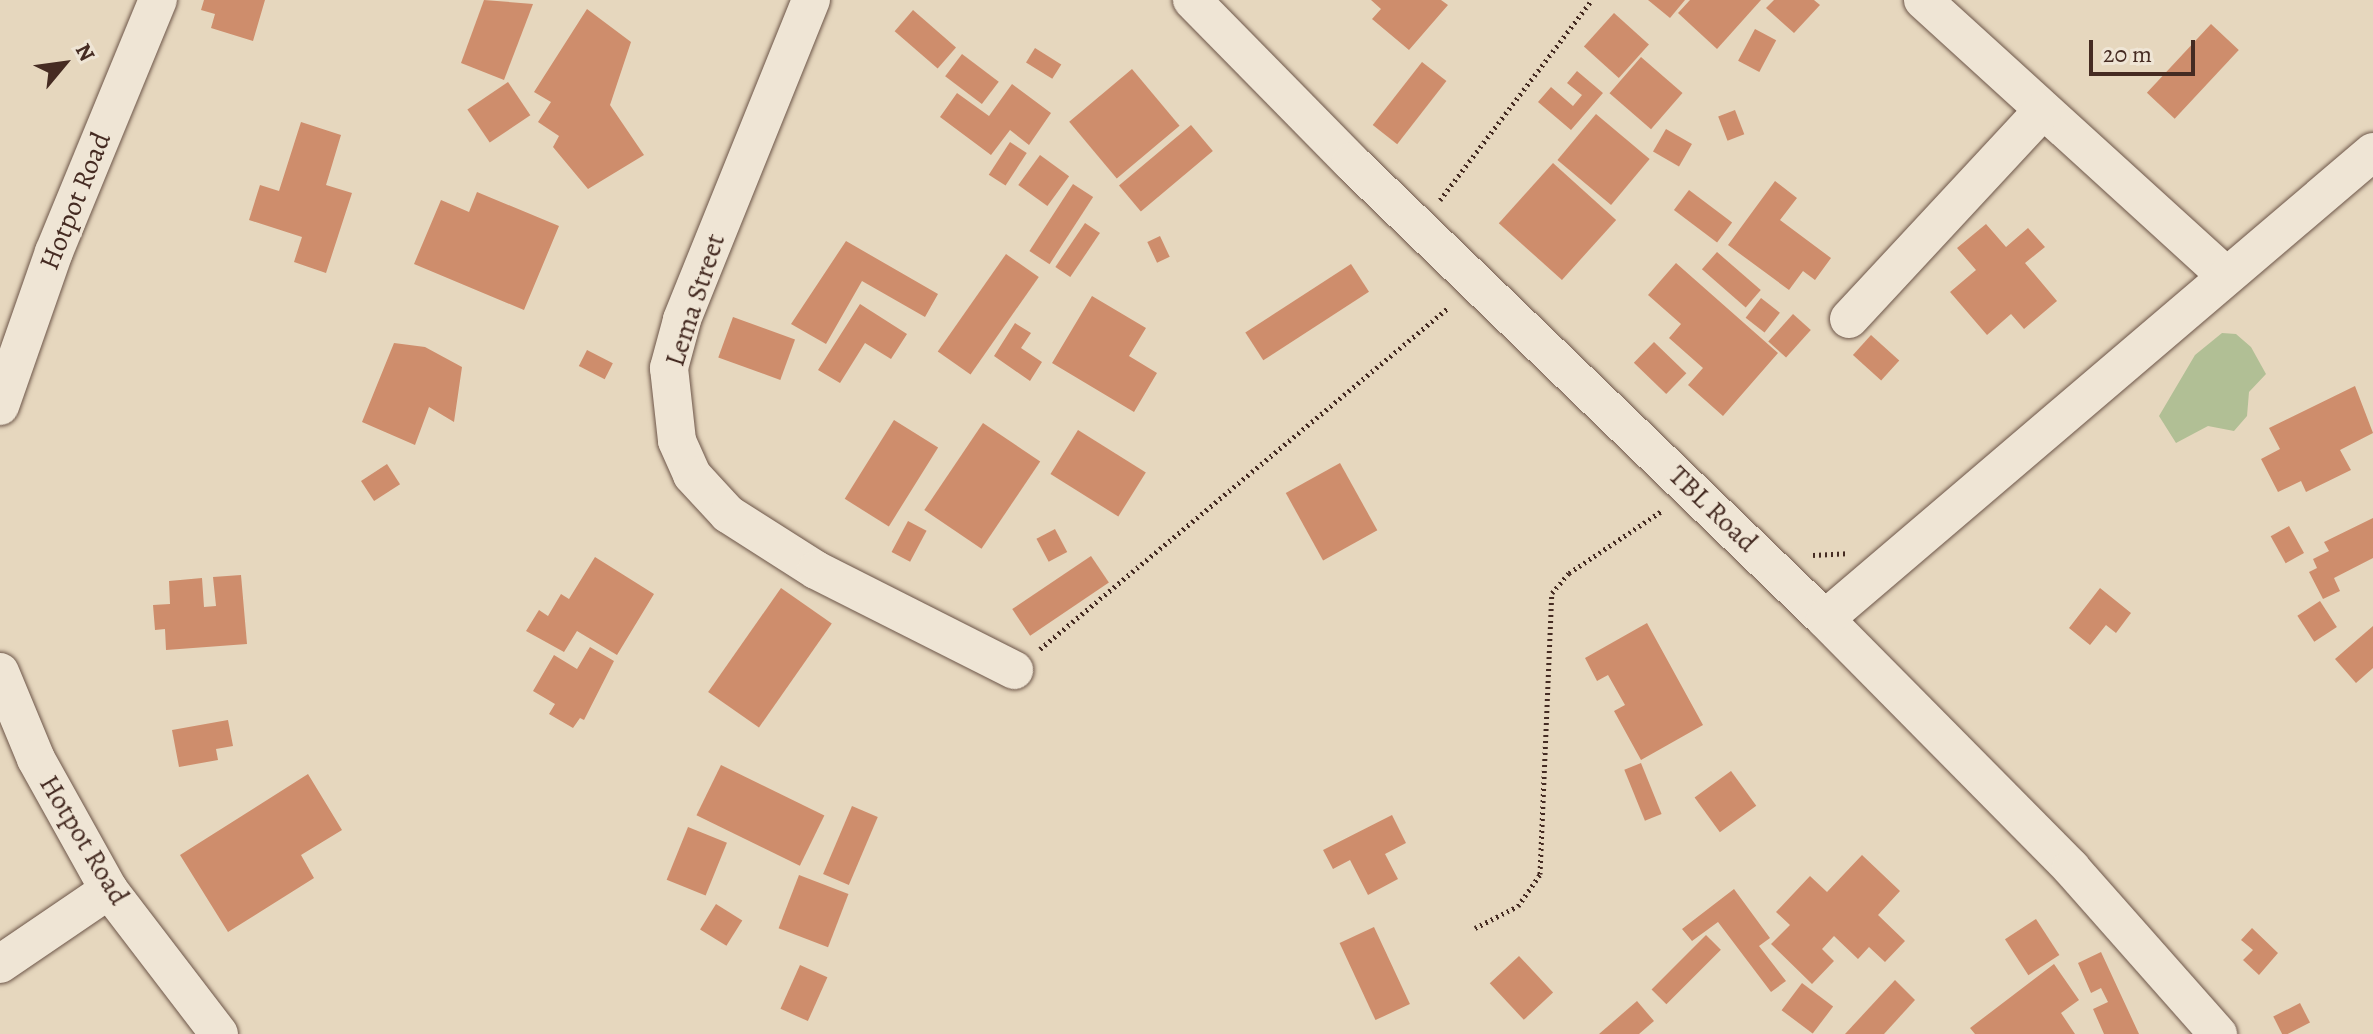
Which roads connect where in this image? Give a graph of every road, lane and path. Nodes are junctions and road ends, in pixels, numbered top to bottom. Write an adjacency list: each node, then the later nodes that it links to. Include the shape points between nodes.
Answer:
1 (158, 0): 12 (street, Hotpot Road, via 54,252)
2 (811, 0): 17 (street, Lema Street, via 682,320 669,368 677,441 692,475 728,514 816,570)
3 (1192, 0): 8 (street, TBL Road)
4 (1592, 0): 8 (path)
5 (1923, 0): 6 (street)
6 (2043, 110): 9 (street); 11 (street)
7 (2373, 152): 9 (street)
8 (1420, 227): 10 (street, TBL Road)
9 (2225, 275): 16 (street)
10 (1478, 282): 13 (street, TBL Road); 17 (path)
11 (1849, 319)
12 (0, 406)
13 (1694, 490): 15 (street, TBL Road); 20 (path, via 1569,573 1552,593 1540,874 1518,906)
14 (1850, 553): 15 (path)
15 (1760, 555): 16 (street, TBL Road)
16 (1825, 619): 23 (street, TBL Road, via 2071,868)
17 (1014, 670)
18 (0, 672): 19 (street, Hotpot Road, via 36,759)
19 (109, 890): 21 (street); 22 (street, Hotpot Road)
20 (1475, 928)
21 (0, 964)
22 (219, 1034)
23 (2218, 1034)

